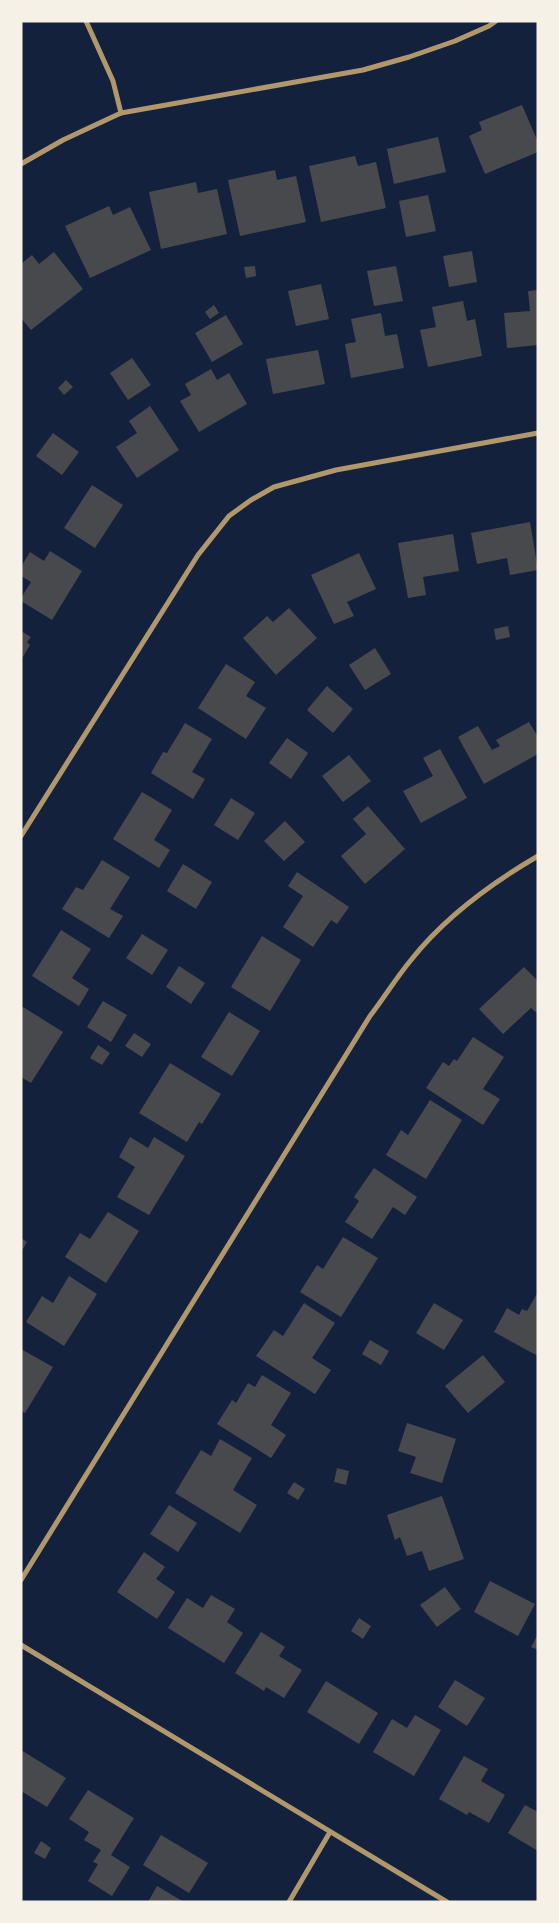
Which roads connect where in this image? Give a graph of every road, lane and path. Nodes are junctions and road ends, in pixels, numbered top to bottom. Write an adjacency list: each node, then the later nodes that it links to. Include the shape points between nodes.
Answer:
1 (86, 21): 3 (street, via 113,81)
2 (496, 21): 3 (street, via 446,44 363,70)
3 (121, 113): 4 (street, via 62,140)
4 (21, 164)
5 (538, 433): 6 (street, via 336,470 274,487 229,516 198,555)
6 (21, 836)
7 (538, 856): 8 (street, via 468,902 436,932 370,1016)
8 (21, 1580)
9 (21, 1645): 10 (street)
10 (330, 1832): 11 (street); 12 (street)
11 (289, 1902)
12 (447, 1902)

